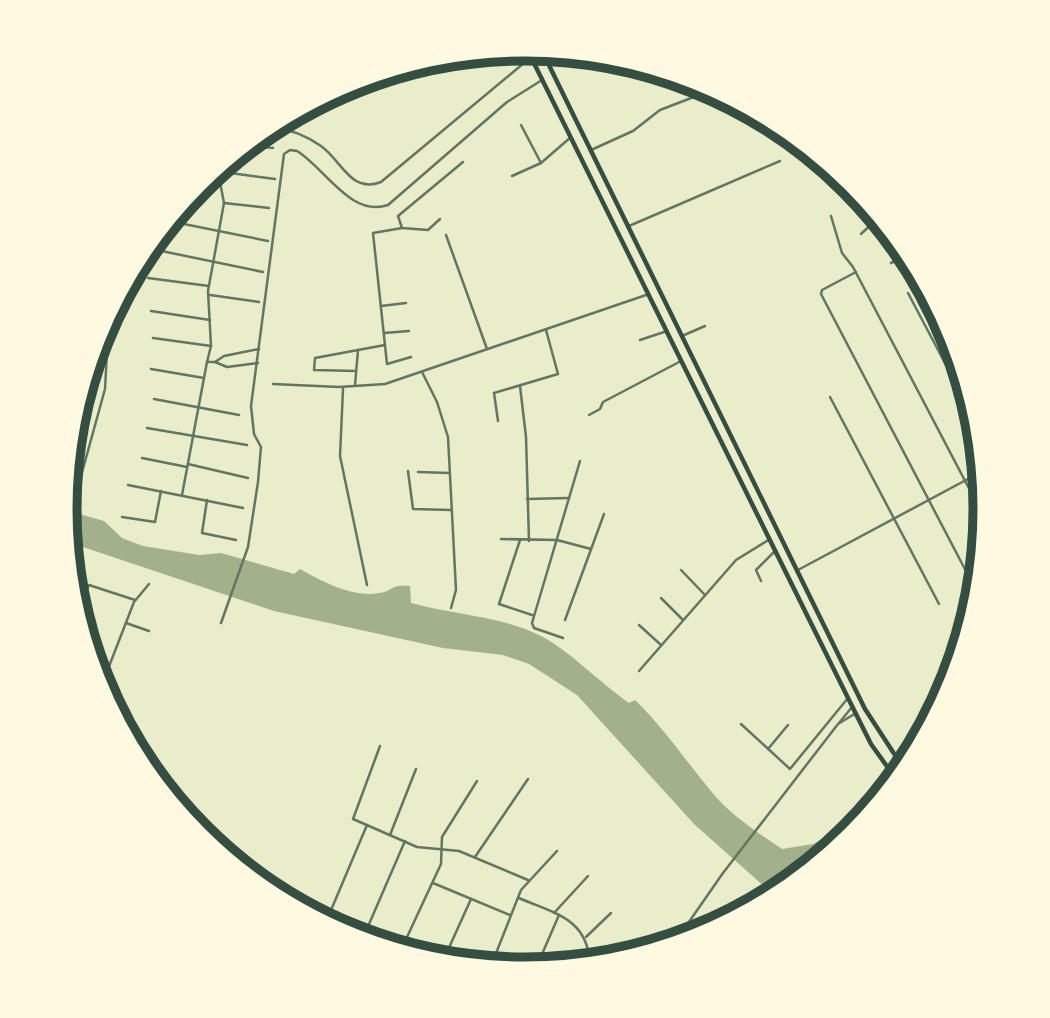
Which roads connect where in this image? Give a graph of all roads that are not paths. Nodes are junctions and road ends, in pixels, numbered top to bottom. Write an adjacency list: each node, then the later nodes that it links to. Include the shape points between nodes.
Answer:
1 (527, 61): 7 (street, via 372,186 356,183 323,147)
2 (533, 61): 4 (main road)
3 (547, 62): 11 (main road)
4 (542, 80): 8 (main road); 58 (street, via 507,102 380,208 351,199 306,156 297,150 286,151)
5 (697, 96): 11 (street, via 660,110 633,131)
6 (521, 125): 14 (street)
7 (286, 131)
8 (571, 137): 14 (street); 40 (main road)
9 (262, 147): 10 (street)
10 (274, 148)
11 (591, 150): 25 (main road)
12 (780, 161): 25 (street)
13 (463, 162): 26 (street, via 398,216)
14 (541, 163): 16 (street)
15 (231, 171): 17 (street)
16 (512, 176)
17 (275, 179)
18 (220, 181): 19 (street)
19 (224, 204): 20 (street); 27 (street)
20 (269, 208)
21 (831, 216): 36 (street, via 842,253)
22 (440, 219): 26 (street, via 428,230)
23 (180, 223): 27 (street)
24 (871, 225): 28 (street)
25 (629, 226): 52 (main road)
26 (402, 228): 44 (street, via 373,233)
27 (219, 231): 30 (street); 33 (street)
28 (861, 234)
29 (446, 235): 59 (street)
30 (268, 241)
31 (160, 250): 33 (street)
32 (897, 260): 34 (street)
33 (214, 261): 35 (street); 38 (street)
34 (891, 263)
35 (263, 272)
36 (856, 272): 92 (street); 101 (street, via 821,294)
37 (148, 278): 38 (street)
38 (209, 286): 41 (street)
39 (908, 293): 70 (street)
40 (649, 294): 48 (street); 50 (main road)
41 (209, 295): 42 (street); 46 (street)
42 (259, 302)
43 (406, 303): 44 (street)
44 (381, 306): 51 (street)
45 (151, 311): 46 (street)
46 (210, 320): 57 (street)
47 (705, 326): 52 (street)
48 (546, 330): 59 (street); 72 (street, via 558,374)
49 (409, 331): 51 (street)
50 (667, 331): 54 (street); 62 (main road)
51 (384, 333): 55 (street)
52 (682, 336): 116 (main road)
53 (153, 338): 57 (street)
54 (640, 340)
55 (385, 345): 60 (street); 61 (street, via 387,364)
56 (108, 346): 95 (street, via 105,389)
57 (211, 346): 63 (street)
58 (259, 349): 64 (street); 65 (street)
59 (487, 349): 68 (street)
60 (358, 350): 67 (street); 67 (street, via 315,358 314,369)
61 (411, 357)
62 (681, 361): 79 (street, via 603,402); 108 (main road)
63 (207, 362): 64 (street); 69 (street)
64 (216, 362): 65 (street, via 227,367)
65 (258, 363): 131 (street, via 250,407 254,435 261,447 258,482 242,563)
66 (151, 369): 69 (street)
67 (356, 371): 74 (street)
68 (422, 372): 74 (street, via 378,386); 89 (street, via 445,428)
69 (204, 378): 77 (street)
70 (953, 378)
71 (272, 384): 73 (street)
72 (520, 386): 80 (street, via 494,393); 99 (street)
73 (343, 387): 74 (street); 120 (street, via 340,456)
74 (355, 387)
75 (830, 397): 106 (street)
76 (153, 398): 77 (street)
77 (199, 407): 78 (street); 82 (street)
78 (239, 415)
79 (589, 415)
80 (498, 421)
81 (147, 428): 82 (street)
82 (193, 436): 83 (street); 86 (street)
83 (247, 445)
84 (142, 458): 86 (street)
85 (580, 461): 98 (street)
86 (187, 466): 91 (street); 96 (street)
87 (408, 471): 103 (street, via 413,509)
88 (418, 472): 89 (street)
89 (449, 473): 103 (street)
90 (972, 477): 92 (street)
91 (248, 478)
92 (965, 481): 97 (street); 101 (street)
93 (128, 485): 94 (street)
94 (161, 491): 96 (street); 105 (street, via 155,522)
95 (78, 494)
96 (182, 495): 100 (street)
97 (973, 495)
98 (569, 498): 99 (street); 111 (street)
99 (527, 499): 112 (street)
100 (207, 500): 102 (street); 109 (street, via 202,533)
101 (928, 500): 106 (street); 117 (street)
102 (243, 508)
103 (451, 510): 126 (street, via 456,590)
104 (604, 514): 113 (street)
105 (122, 517)
106 (893, 518): 116 (street); 125 (street)
107 (501, 539): 110 (street)
108 (769, 539): 114 (main road); 122 (street, via 736,561)
109 (236, 540)
110 (520, 540): 112 (street); 127 (street, via 499,604)
111 (557, 540): 112 (street); 113 (street); 127 (street)
112 (530, 541)
113 (592, 550): 128 (street)
114 (775, 551): 118 (street, via 756,570); 138 (main road)
115 (681, 570): 122 (street)
116 (798, 570): 146 (main road, via 865,709)
117 (968, 575)
118 (761, 581)
119 (149, 584): 124 (street)
120 (367, 586)
121 (85, 593): 124 (street, via 89,585)
122 (705, 595): 129 (street)
123 (661, 598): 129 (street)
124 (135, 600): 130 (street)
125 (939, 604)
126 (451, 608)
127 (533, 615): 134 (street, via 534,628)
128 (565, 620)
129 (683, 620): 135 (street)
130 (126, 623): 133 (street); 136 (street)
131 (221, 623)
132 (639, 625): 135 (street)
133 (149, 631)
134 (563, 638)
135 (661, 645): 137 (street)
136 (107, 670)
137 (639, 671)
138 (848, 698): 139 (main road); 145 (street, via 793,767 784,766)
139 (852, 707): 140 (main road); 141 (street)
140 (856, 713): 141 (street); 148 (main road)
141 (839, 723): 166 (street)
142 (741, 724): 145 (street)
143 (788, 725): 145 (street)
144 (380, 746): 151 (street, via 353,819)
145 (767, 750)
146 (897, 758)
147 (416, 769): 152 (street)
148 (889, 769)
149 (528, 779): 156 (street)
150 (477, 781): 154 (street, via 446,827)
151 (368, 825): 152 (street); 162 (street)
152 (390, 835): 153 (street)
153 (405, 841): 154 (street, via 417,847); 167 (street)
154 (442, 848): 156 (street); 159 (street)
155 (557, 850): 158 (street)
156 (475, 857): 158 (street)
157 (588, 876): 164 (street)
158 (528, 880): 160 (street)
159 (433, 883): 161 (street); 169 (street)
160 (518, 897): 164 (street); 165 (street)
161 (471, 899): 165 (street); 170 (street)
162 (330, 912)
163 (611, 913): 168 (street)
164 (557, 914): 168 (street); 173 (street)
165 (510, 915): 172 (street)
166 (686, 927)
167 (367, 928)
168 (586, 937): 171 (street)
169 (406, 940)
170 (448, 950)
171 (588, 952)
172 (495, 956)
173 (540, 956)

